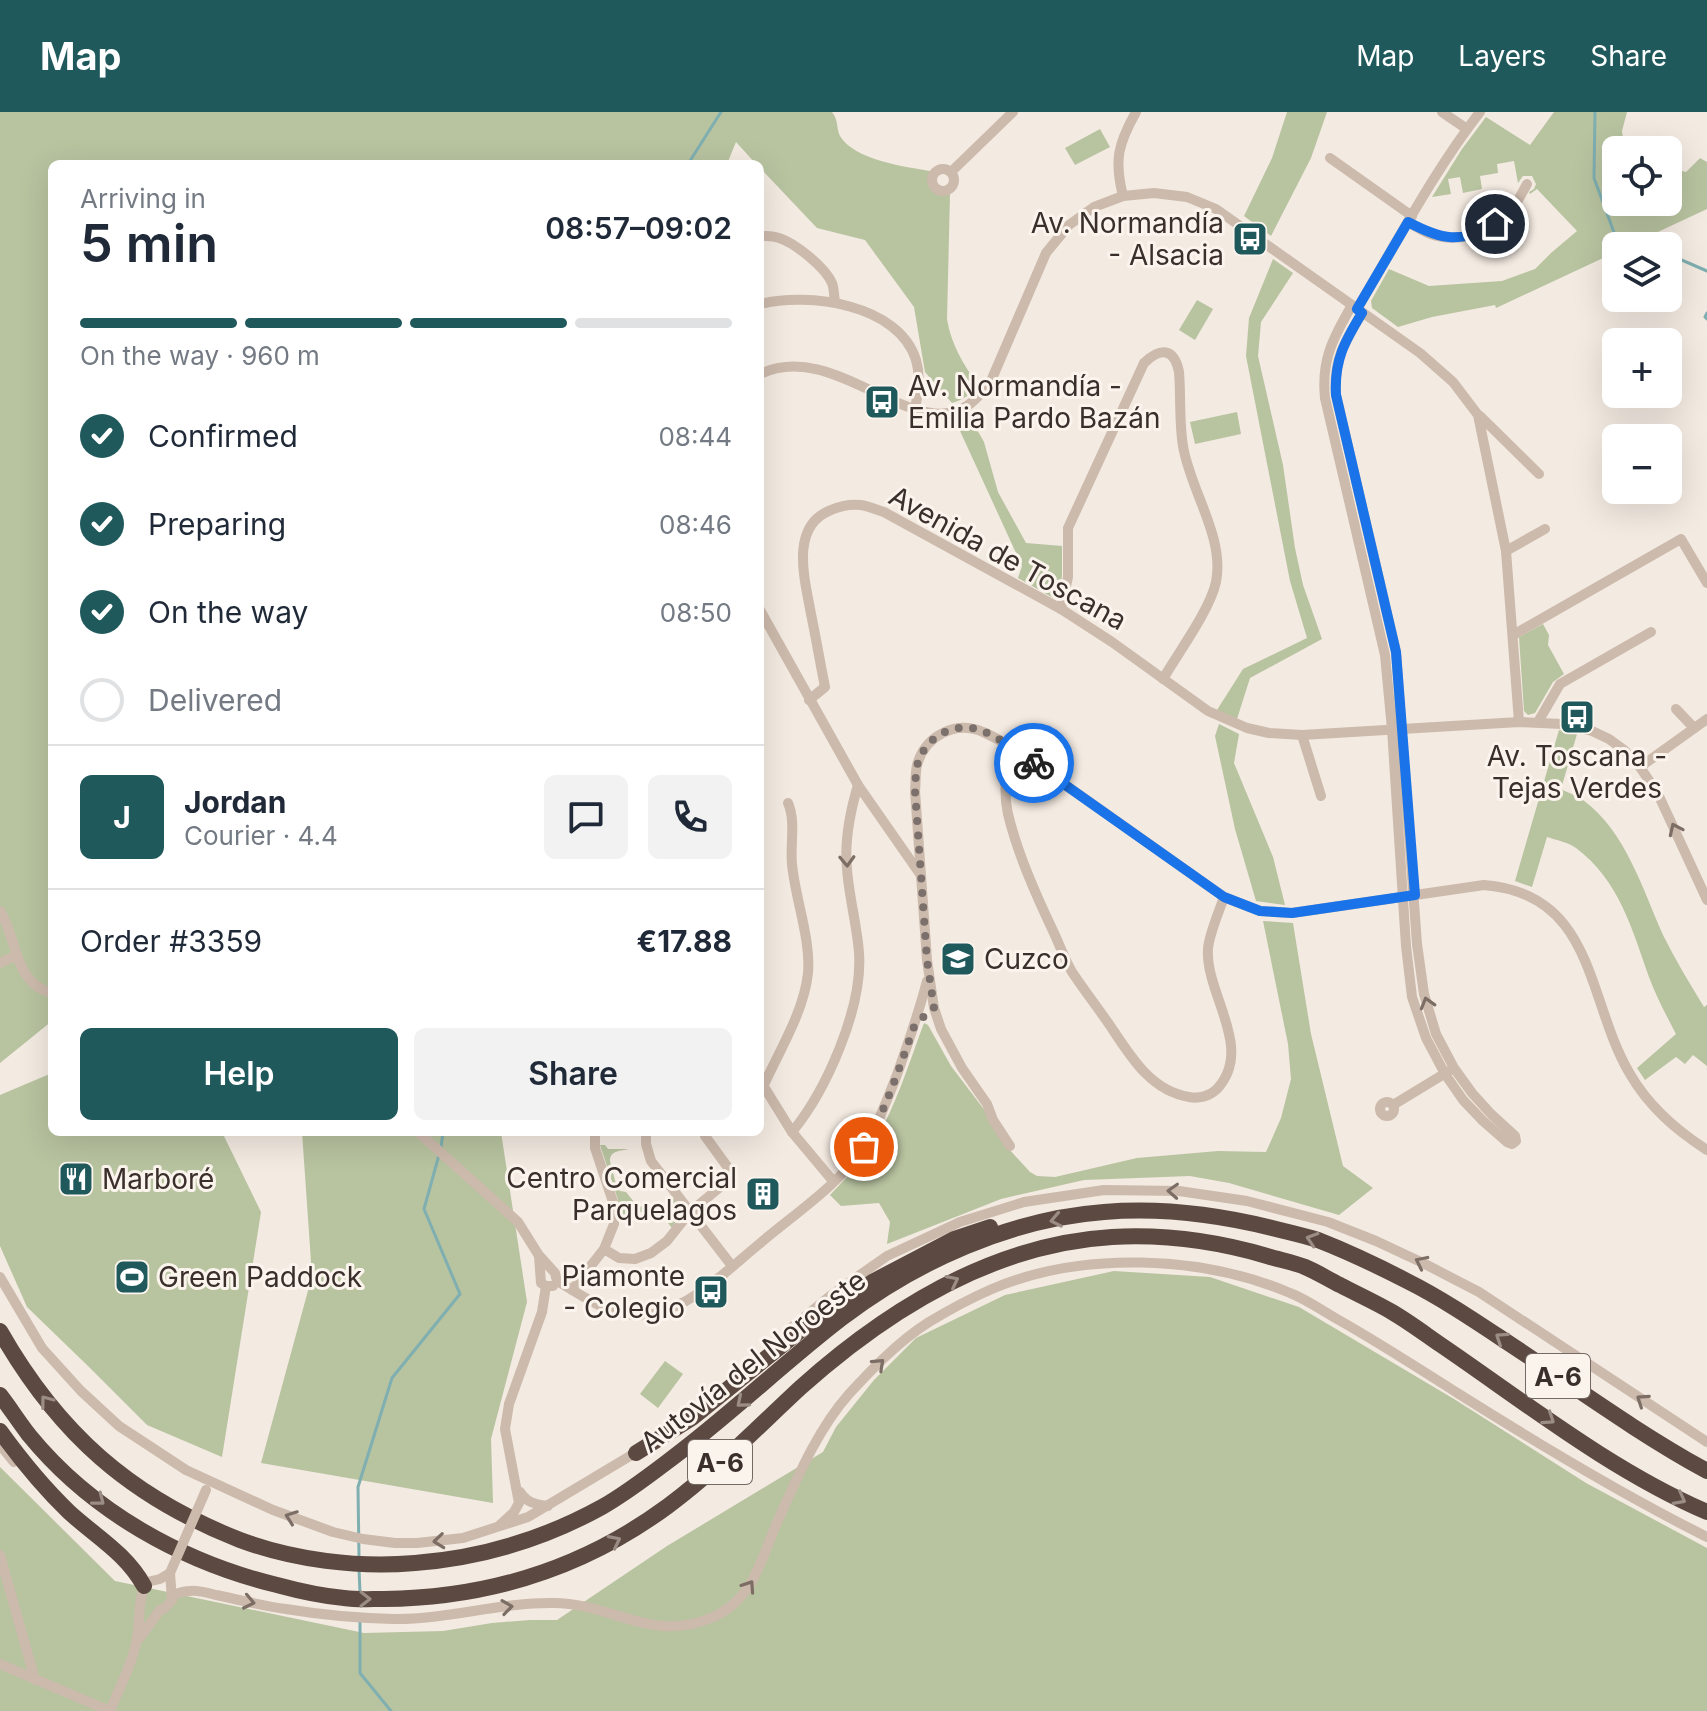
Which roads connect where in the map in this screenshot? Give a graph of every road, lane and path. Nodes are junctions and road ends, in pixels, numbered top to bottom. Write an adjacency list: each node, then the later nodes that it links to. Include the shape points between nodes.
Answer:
1 (1013, 112): 7 (street)
2 (1136, 112): 9 (street, via 1119,150)
3 (1442, 112): 5 (street)
4 (1480, 112): 5 (street)
5 (1467, 129): 10 (street)
6 (1330, 158): 10 (street)
7 (951, 172)
8 (1527, 184): 10 (street, via 1512,209 1475,235 1430,234)
9 (1123, 196): 14 (street, via 1187,197 1216,209); 16 (street, via 1094,207 1069,225 1046,253 991,381 978,397 943,414)
10 (1410, 219): 14 (street)
11 (764, 236): 12 (street, via 782,239 820,267 831,281)
12 (835, 302): 13 (street); 16 (street, via 878,318 908,343 920,384)
13 (764, 303)
14 (1357, 309): 17 (street, via 1420,353 1453,382); 33 (street, via 1331,342 1324,390)
15 (764, 372): 16 (street, via 774,367 810,368)
16 (915, 409)
17 (1478, 415): 18 (street); 20 (street)
18 (1539, 474)
19 (1545, 529): 20 (street)
20 (1506, 551): 25 (street)
21 (1707, 583): 25 (street, via 1681,539)
22 (1061, 609): 26 (street, Avenida de Toscana); 26 (street, via 1068,577 1068,528 1144,363 1153,355 1171,354 1179,372 1182,445 1218,566 1208,604); 27 (street, Avenida de Toscana, via 884,512 840,506 813,521 806,532 804,574 825,687)
23 (764, 617): 27 (street)
24 (1651, 632): 31 (street, via 1560,684)
25 (1513, 635): 30 (street)
26 (1163, 679): 34 (street, Avenida de Toscana, via 1225,720 1269,733)
27 (809, 700): 37 (street)
28 (1676, 709): 32 (street)
29 (1707, 719): 32 (street)
30 (1519, 722): 31 (street, Avenida de Toscana); 33 (street, Avenida de Toscana)
31 (1538, 722): 36 (street, Avenida de Toscana, via 1592,731)
32 (1694, 728): 36 (street)
33 (1397, 729): 34 (street, Avenida de Toscana); 41 (street); 43 (street)
34 (1302, 735): 38 (street)
35 (1012, 747): 40 (street, via 981,730 963,727 932,739 917,767 915,791); 42 (street); 42 (street, via 1005,794 1008,815 1035,893 1071,969 1136,1064 1175,1095 1198,1099 1216,1091 1227,1074 1229,1031 1208,948)
36 (1640, 767): 44 (street, Avenida de Toscana, one-way to 36)
37 (858, 785): 40 (street); 56 (street, one-way to 56, via 849,816 847,867 858,985 821,1090)
38 (1321, 796)
39 (788, 803): 53 (street, via 808,974 795,1017)
40 (921, 876): 48 (street)
41 (1415, 895): 43 (street); 52 (street, one-way to 41, via 1424,994); 62 (street, via 1484,885 1542,902 1574,938 1629,1074 1664,1118)
42 (1224, 897): 43 (street, via 1260,911 1292,913)
43 (1403, 897): 52 (street, via 1412,997 1426,1038)
44 (1707, 900)
45 (0, 911): 46 (street)
46 (17, 955): 47 (street); 49 (street, via 25,975)
47 (0, 963)
48 (929, 975): 50 (street); 51 (street)
49 (48, 992)
50 (934, 1008): 51 (street); 61 (street, via 962,1068)
51 (914, 1027): 63 (street, via 875,1128)
52 (1450, 1071): 52 (street, via 1463,1100 1507,1142 1516,1141); 55 (street)
53 (764, 1080)
54 (764, 1087): 56 (street)
55 (1393, 1105)
56 (792, 1132): 63 (street)
57 (423, 1136): 69 (street, via 518,1222)
58 (595, 1136): 66 (street, via 614,1205 614,1224)
59 (646, 1136): 64 (street, via 651,1161)
60 (705, 1136): 64 (street, via 726,1163 729,1177)
61 (1010, 1146)
62 (1707, 1150)
63 (833, 1181): 67 (street)
64 (690, 1212): 66 (street, via 651,1253 619,1258); 67 (street)
65 (1018, 1227): 71 (highway, Autovía del Noroeste / A-6, one-way to 71, via 948,1254 889,1286 843,1317 700,1438 604,1506 503,1548 443,1561 328,1561 253,1545 203,1525 147,1494 95,1453 54,1412); 76 (highway, via 1003,1223 954,1239 874,1281 801,1330 692,1418); 78 (highway, Autovía del Noroeste / A-6, one-way to 65, via 1409,1281 1316,1239 1178,1210 1103,1212)
66 (604, 1249): 70 (street)
67 (732, 1266): 70 (street, via 689,1299 653,1314 613,1312)
68 (0, 1277): 77 (street, via 42,1348 81,1391 119,1426)
69 (549, 1278): 70 (street); 80 (street, via 507,1416)
70 (572, 1290)
71 (0, 1331)
72 (0, 1395): 83 (highway, Autovía del Noroeste / A-6, one-way to 83, via 28,1434 72,1479 130,1524 189,1555 247,1578 347,1599 459,1594 524,1580 627,1534 671,1504 858,1341 914,1301 979,1268 1056,1244 1173,1237 1237,1247 1306,1267 1392,1313 1605,1457)
73 (0, 1431): 87 (highway, via 44,1486)
74 (1707, 1442): 76 (street, one-way to 76, via 1479,1292 1376,1241 1247,1201 1179,1191 1104,1190 1024,1202 960,1222 887,1256)
75 (0, 1445): 87 (street, via 64,1514 135,1577)
76 (636, 1453): 82 (street)
77 (186, 1470): 79 (street); 81 (street)
78 (1707, 1471)
79 (222, 1487): 81 (street); 84 (street, one-way to 79, via 417,1543 363,1539)
80 (516, 1487): 82 (street, via 532,1504); 84 (street, via 519,1503)
81 (206, 1490): 87 (street, bridge)
82 (548, 1506): 84 (street)
83 (1707, 1512)
84 (496, 1529)
85 (1707, 1537): 87 (street, one-way to 85, via 358,1618 399,1619 556,1602 658,1627 687,1626 714,1617 743,1596 759,1572 819,1437 877,1364 926,1324 993,1288 1049,1271 1113,1263 1165,1263 1235,1274 1292,1293 1543,1448)
86 (0, 1555): 91 (street)
87 (157, 1587): 88 (street, via 169,1605); 88 (street, via 150,1609); 89 (street)
88 (160, 1610): 89 (street)
89 (137, 1641): 92 (street)
90 (0, 1664): 91 (street)
91 (35, 1680): 92 (street)
92 (110, 1711)

